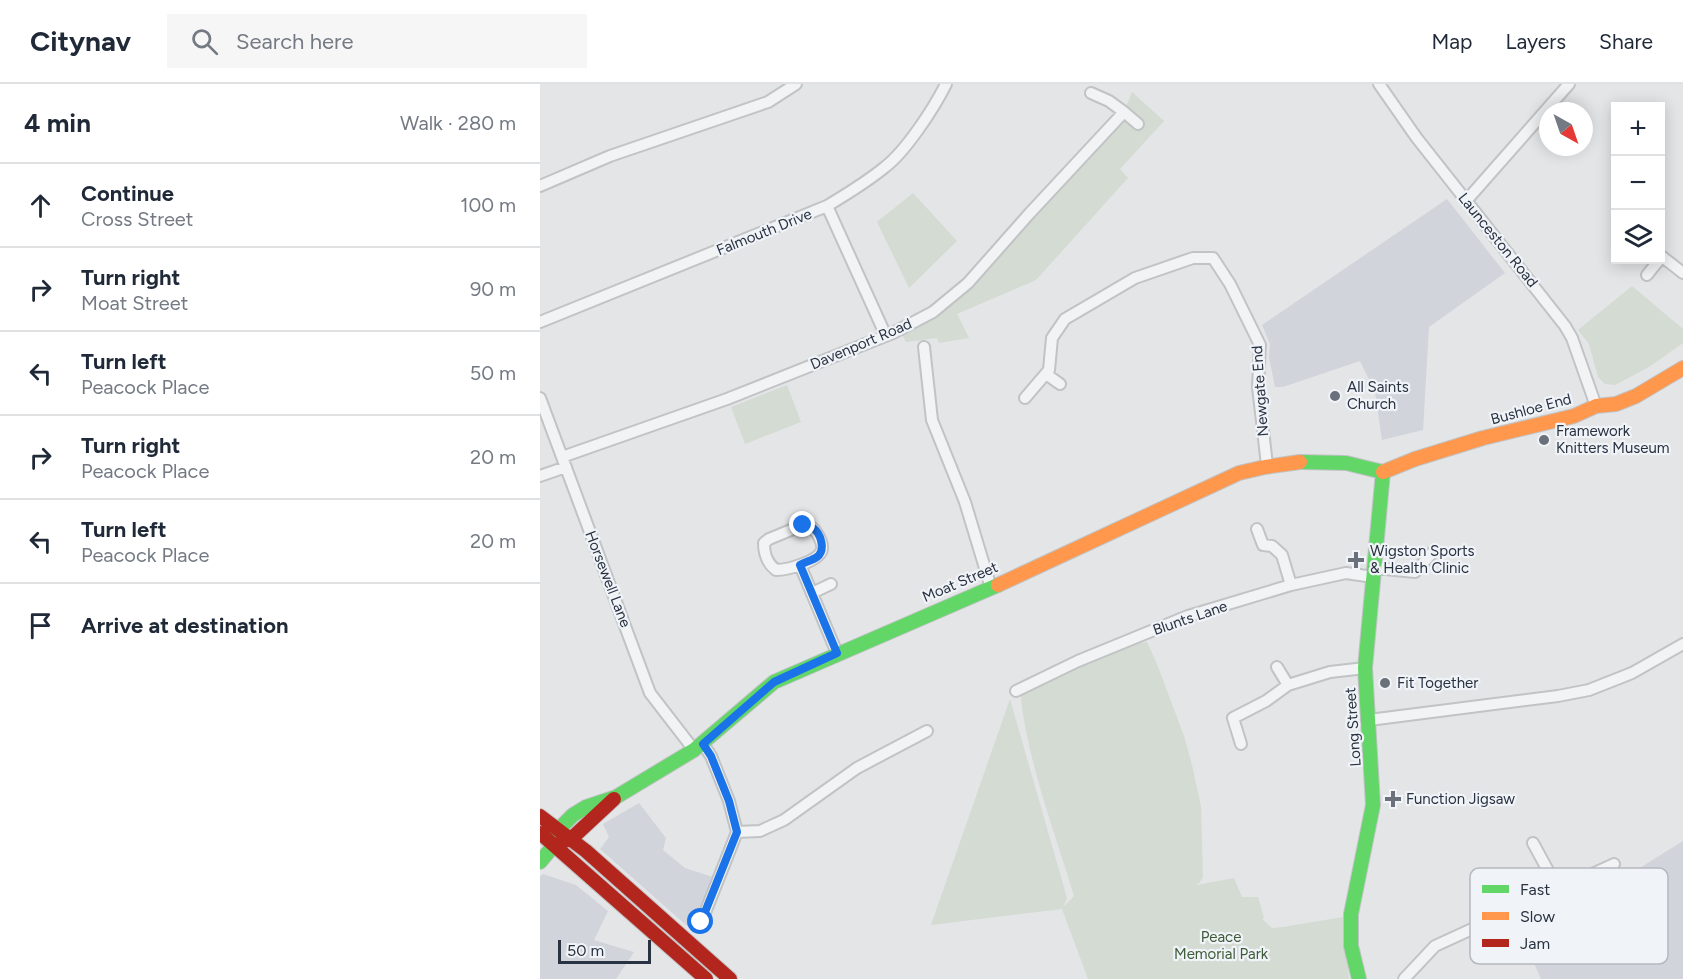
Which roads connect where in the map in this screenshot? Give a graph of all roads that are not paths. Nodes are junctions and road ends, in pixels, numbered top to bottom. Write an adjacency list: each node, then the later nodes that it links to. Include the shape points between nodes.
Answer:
1 (796, 84): 9 (street, via 768,102 610,156)
2 (946, 84): 11 (street, Falmouth Drive, via 906,145 887,166)
3 (1379, 84): 10 (street, Launceston Road)
4 (1553, 84): 5 (street)
5 (1566, 88): 10 (street)
6 (1091, 93): 7 (street)
7 (1124, 112): 8 (street); 17 (street, Davenport Road, via 968,283 933,312)
8 (1138, 124)
9 (540, 186)
10 (1466, 201): 24 (street, Launceston Road, via 1565,326)
11 (827, 206): 16 (street, Falmouth Drive); 17 (street)
12 (1665, 260): 14 (street)
13 (1655, 264): 15 (street)
14 (1683, 273)
15 (1647, 275)
16 (540, 322)
17 (886, 336): 25 (street, Davenport Road)
18 (924, 346): 35 (street, via 932,420 965,502)
19 (1683, 368): 24 (main road, Bushloe End, via 1636,396)
20 (1046, 374): 21 (street); 23 (street); 26 (street, Newgate End, via 1050,370 1052,338 1065,319 1135,278 1193,258 1213,258 1260,345 1258,387)
21 (1060, 384)
22 (540, 398): 25 (street, Horsewell Lane)
23 (1025, 398)
24 (1596, 406): 27 (main road, Bushloe End, via 1574,416 1426,455)
25 (564, 462): 28 (street, Davenport Road); 46 (street, Horsewell Lane, via 650,693)
26 (1267, 465): 27 (main road, Moat Street, via 1345,463); 35 (main road, Moat Street, via 1239,473)
27 (1383, 472): 32 (main road, Long Street)
28 (540, 476)
29 (1257, 529): 34 (street, via 1263,545 1272,546 1282,555)
30 (1433, 552): 32 (street, Blunts Lane, via 1415,572)
31 (800, 565): 31 (street, via 776,570 769,564 764,543 803,525 812,526 822,551); 36 (street)
32 (1374, 572): 34 (street, Blunts Lane, via 1346,573); 40 (main road, Long Street)
33 (831, 584): 36 (street)
34 (1291, 585): 42 (street, Blunts Lane, via 1188,616)
35 (991, 588): 38 (main road, Moat Street)
36 (812, 593): 38 (street)
37 (1683, 644): 43 (street, via 1632,673 1589,690)
38 (837, 653): 46 (main road, Moat Street, via 774,682)
39 (1277, 667): 41 (street)
40 (1365, 668): 41 (street, via 1330,672); 43 (main road, Long Street)
41 (1288, 685): 45 (street, via 1233,718)
42 (1016, 691)
43 (1369, 720): 62 (main road, Long Street, via 1373,805 1351,914 1351,946)
44 (927, 731): 50 (street, via 857,768 784,820 760,831)
45 (1241, 744)
46 (698, 747): 47 (main road, Moat Street); 50 (street, Horsewell Lane, via 711,756)
47 (616, 797): 49 (main road, Moat Street, via 586,807); 51 (main road, Moat Street)
48 (542, 823): 49 (main road); 53 (main road)
49 (558, 830): 51 (main road); 53 (main road)
50 (737, 832): 58 (street)
51 (571, 839): 53 (main road, Moat Street); 61 (main road)
52 (1533, 843): 56 (street)
53 (555, 844): 54 (main road); 60 (main road)
54 (540, 862)
55 (1614, 864): 57 (street)
56 (1547, 868)
57 (1605, 868)
58 (701, 922)
59 (1470, 929): 63 (street, via 1435,945)
60 (706, 979)
61 (730, 979)
62 (1359, 979)
63 (1404, 979)

